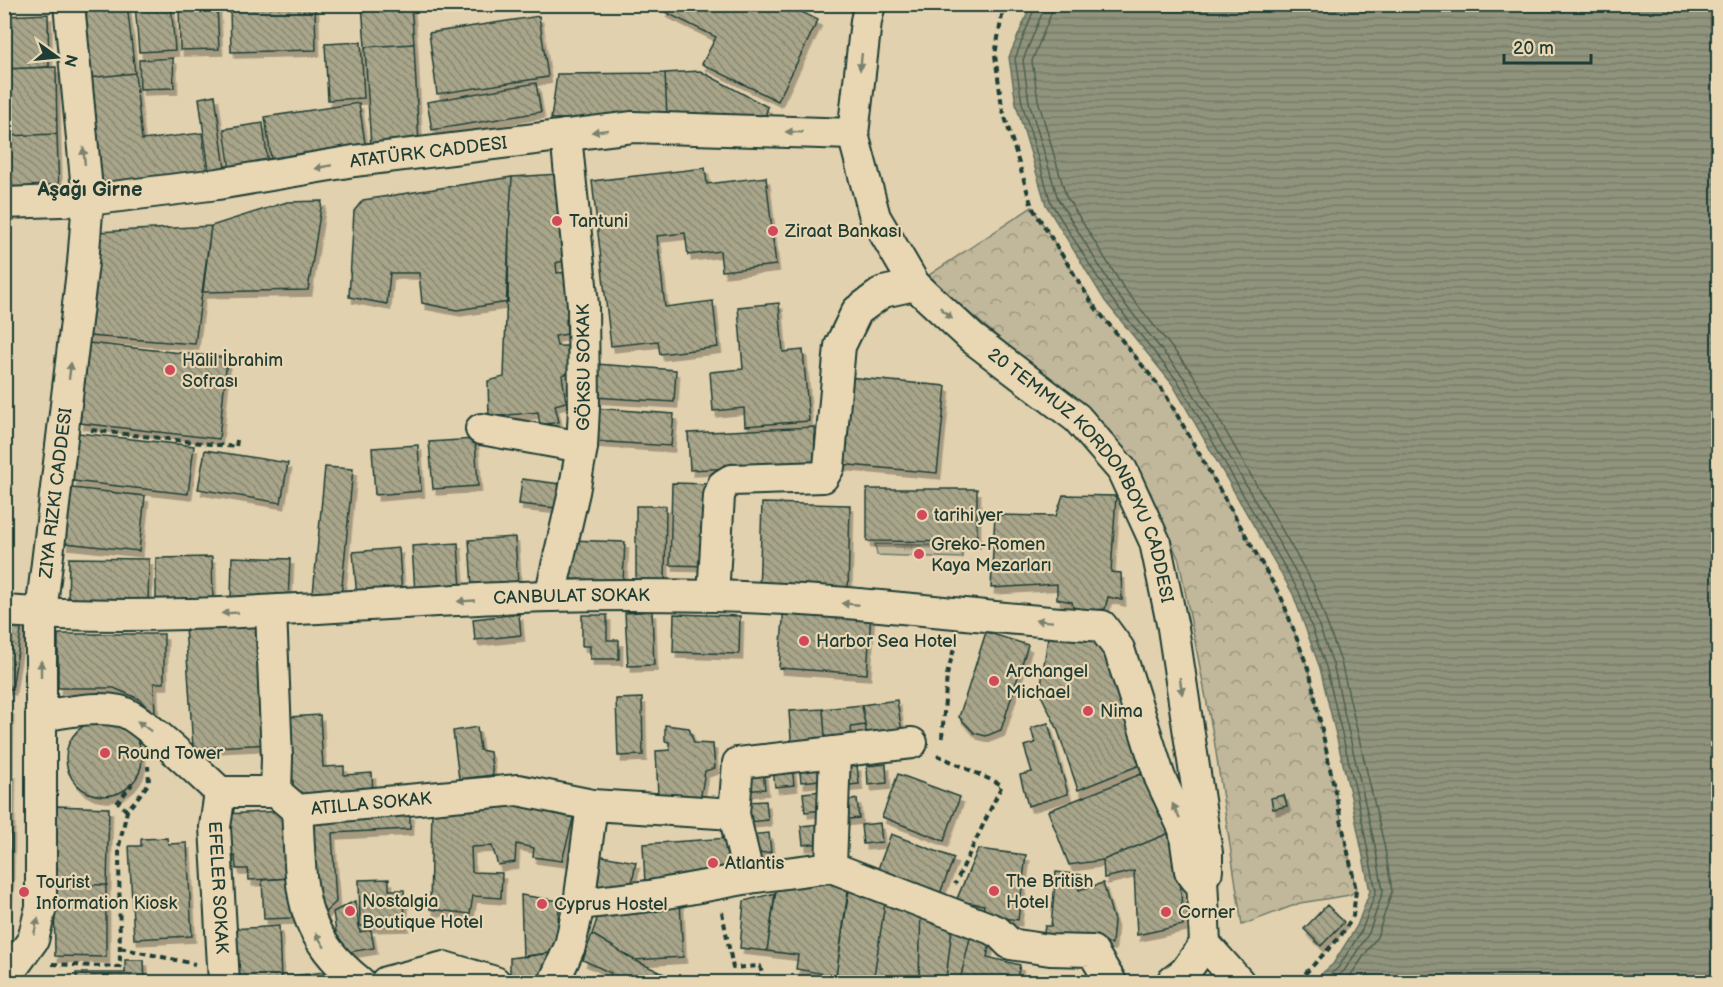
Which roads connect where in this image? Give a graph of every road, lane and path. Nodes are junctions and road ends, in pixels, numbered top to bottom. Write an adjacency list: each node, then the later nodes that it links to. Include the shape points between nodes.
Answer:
1 (69, 4): 6 (street, one-way to 1)
2 (870, 4): 4 (street, 20 TEMMUZ KORDONBOYU CADDESI, one-way to 4)
3 (1004, 4): 49 (path, via 995,54 1002,107 1032,207 1094,306 1164,392 1282,599 1310,674 1356,890 1353,916 1340,937 1300,979 1267,978)
4 (853, 134): 5 (street, ATATÜRK CADDESI, one-way to 5, via 633,127); 8 (street, 20 TEMMUZ KORDONBOYU CADDESI, via 875,217)
5 (566, 135): 6 (street, ATATÜRK CADDESI, one-way to 6, via 354,160 218,184); 12 (street, GÖKSU SOKAK, via 583,305)
6 (88, 200): 7 (street, ATATÜRK CADDESI); 9 (street, one-way to 6)
7 (4, 203)
8 (915, 285): 14 (street, via 883,292 857,311 840,346 829,468 823,477 732,480 723,484); 32 (street, 20 TEMMUZ KORDONBOYU CADDESI, one-way to 32, via 972,338 1077,418 1122,470 1155,543 1173,628 1207,853 1207,871)
9 (63, 427): 11 (path, via 236,447); 17 (street)
10 (481, 429): 12 (street)
11 (237, 440)
12 (582, 447): 13 (street, GÖKSU SOKAK)
13 (550, 596): 14 (street, CANBULAT SOKAK); 16 (street, CANBULAT SOKAK, one-way to 16)
14 (713, 596): 32 (street, CANBULAT SOKAK, one-way to 14, via 1196,879 1190,871 1184,829 1160,778 1119,650 1102,626 832,602)
15 (4, 611): 17 (street, CANBULAT SOKAK)
16 (271, 611): 17 (street, CANBULAT SOKAK, one-way to 17, via 180,616); 26 (street, via 277,758)
17 (41, 613): 19 (street, one-way to 17)
18 (947, 675): 22 (path)
19 (42, 716): 25 (street, one-way to 19, via 145,726 122,711 85,710); 39 (street, one-way to 19, via 33,940 41,907)
20 (912, 743): 21 (street); 22 (path)
21 (835, 752): 29 (street, via 738,763); 30 (street)
22 (941, 756): 35 (path, via 1002,785)
23 (149, 783): 28 (path)
24 (132, 784): 28 (path, via 118,802)
25 (220, 792): 26 (street, ATILLA SOKAK); 40 (street, EFELER SOKAK, via 215,827)
26 (286, 801): 27 (street, ATILLA SOKAK, via 518,790); 41 (street, one-way to 26, via 340,967 311,924)
27 (592, 805): 29 (street, ATILLA SOKAK); 34 (street)
28 (127, 811): 37 (path, via 119,846)
29 (734, 814): 31 (street)
30 (831, 867): 31 (street); 35 (street)
31 (749, 878): 33 (street)
32 (1202, 878): 36 (street, 20 TEMMUZ KORDONBOYU CADDESI)
33 (717, 884): 34 (street); 45 (path, via 733,968 760,966)
34 (579, 904): 44 (street, via 570,946)
35 (943, 909): 46 (street, via 996,931 1010,944 1092,951)
36 (1205, 944): 47 (street, via 1185,972); 48 (street)
37 (120, 948): 38 (path, via 120,967); 40 (path)
38 (50, 964)
39 (4, 974)
40 (224, 976)
41 (360, 982)
42 (386, 982): 43 (street, via 444,967)
43 (495, 982)
44 (554, 982)
45 (764, 982)
46 (1111, 982)
47 (1172, 982)
48 (1239, 982)
49 (1256, 982)

